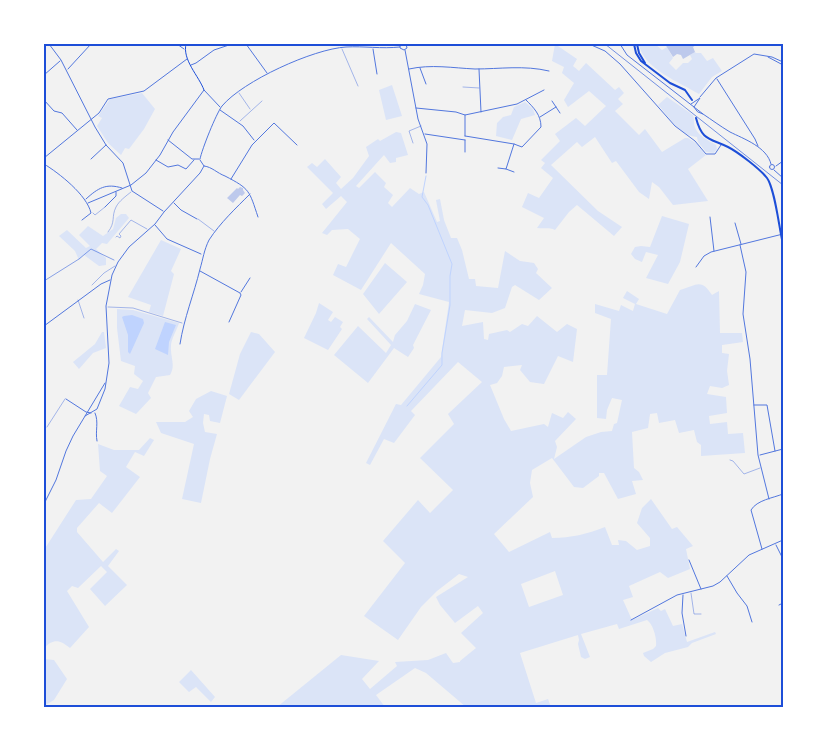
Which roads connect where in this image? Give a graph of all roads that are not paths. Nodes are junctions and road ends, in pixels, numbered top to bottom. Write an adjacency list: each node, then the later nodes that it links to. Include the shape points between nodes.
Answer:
1 (49, 44): 19 (street)
2 (90, 44): 26 (street)
3 (177, 44): 15 (street)
4 (186, 44): 15 (main road)
5 (232, 44): 21 (street, via 214,50)
6 (246, 44): 28 (street)
7 (400, 44): 13 (street)
8 (406, 44): 16 (street)
9 (588, 44): 68 (street, via 605,51 620,64 675,126 708,155 716,153)
10 (620, 44): 45 (street)
11 (636, 44): 42 (main road, via 647,65 684,90)
12 (342, 47): 14 (street); 28 (street, via 331,48); 33 (lane)
13 (400, 47): 14 (street); 16 (street)
14 (373, 48): 29 (street)
15 (184, 49): 18 (main road)
16 (405, 50): 24 (street)
17 (767, 56): 20 (street); 22 (street); 31 (street, via 757,54)
18 (187, 59): 21 (main road); 56 (street, via 144,90 108,99)
19 (61, 60): 26 (street); 30 (street)
20 (783, 62)
21 (191, 65): 36 (main road)
22 (783, 65)
23 (420, 67): 24 (street); 25 (street); 32 (street)
24 (409, 69): 48 (street)
25 (479, 69): 27 (street, via 520,67); 35 (street)
26 (66, 70): 56 (street)
27 (549, 71)
28 (267, 74): 38 (street)
29 (377, 74)
30 (44, 75)
31 (716, 78): 39 (street); 70 (street)
32 (426, 84)
33 (358, 86)
34 (463, 87): 35 (lane)
35 (480, 88): 51 (street)
36 (204, 90): 49 (street); 62 (street)
37 (544, 90): 40 (street)
38 (239, 93): 49 (street); 50 (lane)
39 (700, 98): 45 (street); 47 (street)
40 (526, 99): 51 (street); 54 (street)
41 (44, 100): 59 (street)
42 (692, 100)
43 (262, 101): 50 (lane)
44 (552, 101): 46 (street)
45 (691, 104): 47 (street)
46 (556, 107): 52 (street); 54 (street)
47 (694, 107): 70 (street)
48 (416, 108): 53 (street); 58 (street)
49 (220, 109): 57 (street); 75 (street)
50 (251, 110): 57 (lane)
51 (481, 112): 53 (street)
52 (560, 114)
53 (465, 115): 61 (street)
54 (539, 117): 67 (street, via 541,126 522,147)
55 (696, 118): 68 (main road, via 703,135)
56 (91, 120): 59 (street); 66 (street)
57 (238, 122): 64 (street)
58 (421, 126): 60 (street); 65 (lane, via 409,130)
59 (77, 130): 72 (street)
60 (424, 134): 63 (street); 87 (street, via 428,158)
61 (465, 136): 63 (street); 67 (street)
62 (168, 140): 76 (street); 77 (street)
63 (465, 140): 71 (street)
64 (255, 141): 69 (street, via 275,123); 88 (street)
65 (413, 143)
66 (106, 144): 74 (street); 90 (street, via 123,164)
67 (514, 144): 84 (street)
68 (721, 144): 110 (main road, via 769,181)
69 (297, 145)
70 (758, 147): 80 (street)
71 (465, 152)
72 (45, 154): 73 (street)
73 (44, 158)
74 (91, 159)
75 (200, 159): 77 (street); 81 (street)
76 (155, 160): 77 (street, via 168,167 178,165 186,169); 90 (street, via 146,173)
77 (194, 160)
78 (783, 161): 82 (street)
79 (44, 164): 95 (street)
80 (772, 164): 82 (street); 85 (street, via 770,168)
81 (204, 166): 88 (street); 97 (street)
82 (775, 166): 85 (street)
83 (498, 168): 84 (street)
84 (506, 169): 86 (street)
85 (773, 169): 89 (street)
86 (514, 172)
87 (426, 173)
88 (231, 178): 94 (street)
89 (783, 178)
90 (131, 185): 91 (street); 92 (street)
91 (122, 189): 93 (street); 95 (street, via 104,186)
92 (132, 191): 100 (street); 108 (lane, via 117,205 114,223)
93 (116, 192): 96 (street); 98 (street)
94 (250, 194): 101 (street); 109 (street)
95 (85, 199): 96 (street)
96 (88, 203): 99 (street)
97 (173, 203): 100 (street); 103 (street)
98 (105, 207): 99 (lane, via 95,215)
99 (91, 212): 104 (street)
100 (164, 212): 106 (street)
101 (258, 217)
102 (710, 217): 114 (street)
103 (197, 219): 109 (lane)
104 (82, 220)
105 (735, 223): 113 (street)
106 (155, 224): 107 (street); 115 (street, via 167,239)
107 (148, 231): 111 (lane, via 131,220 119,234 120,238); 117 (street, via 129,247)
108 (108, 232)
109 (216, 232): 115 (street)
110 (782, 234): 112 (main road); 113 (street)
111 (116, 237)
112 (783, 244)
113 (741, 245): 114 (street); 134 (street, via 746,272 743,314)
114 (714, 252): 116 (street, via 704,256)
115 (202, 255): 118 (street)
116 (696, 266)
117 (116, 267): 120 (street); 121 (lane, via 113,266)
118 (200, 271): 122 (street); 127 (street)
119 (250, 278): 122 (street)
120 (110, 280): 123 (street); 124 (street)
121 (92, 285)
122 (240, 293): 126 (street)
123 (78, 300): 125 (lane); 128 (street)
124 (106, 306): 127 (lane, via 133,308); 130 (street, via 110,363)
125 (84, 318)
126 (229, 322)
127 (184, 323): 129 (street)
128 (44, 326)
129 (180, 344)
130 (105, 382): 132 (street); 133 (street)
131 (66, 399): 135 (street); 138 (lane)
132 (94, 401): 133 (street); 135 (street)
133 (100, 405): 136 (street)
134 (753, 406): 141 (street, via 768,405); 142 (street)
135 (87, 412): 136 (street); 137 (street)
136 (93, 413): 137 (street); 139 (street, via 97,418)
137 (85, 416): 147 (street, via 70,442)
138 (47, 427)
139 (97, 441)
140 (783, 449): 141 (street)
141 (774, 451): 142 (street)
142 (758, 455): 144 (street)
143 (730, 460): 144 (lane, via 744,474)
144 (762, 467): 146 (street)
145 (783, 494): 146 (street)
146 (770, 498): 150 (street, via 758,502 751,510)
147 (44, 504)
148 (783, 540): 149 (street)
149 (776, 544): 150 (street); 151 (street)
150 (762, 550): 153 (street, via 749,556)
151 (783, 559)
152 (689, 560): 154 (street)
153 (726, 576): 154 (street); 161 (street, via 747,606)
154 (702, 590): 155 (street)
155 (691, 593): 156 (street); 159 (lane, via 694,614)
156 (682, 594): 160 (street); 162 (street)
157 (783, 603): 158 (street)
158 (779, 605)
159 (701, 614)
160 (631, 620)
161 (752, 622)
162 (686, 636)

